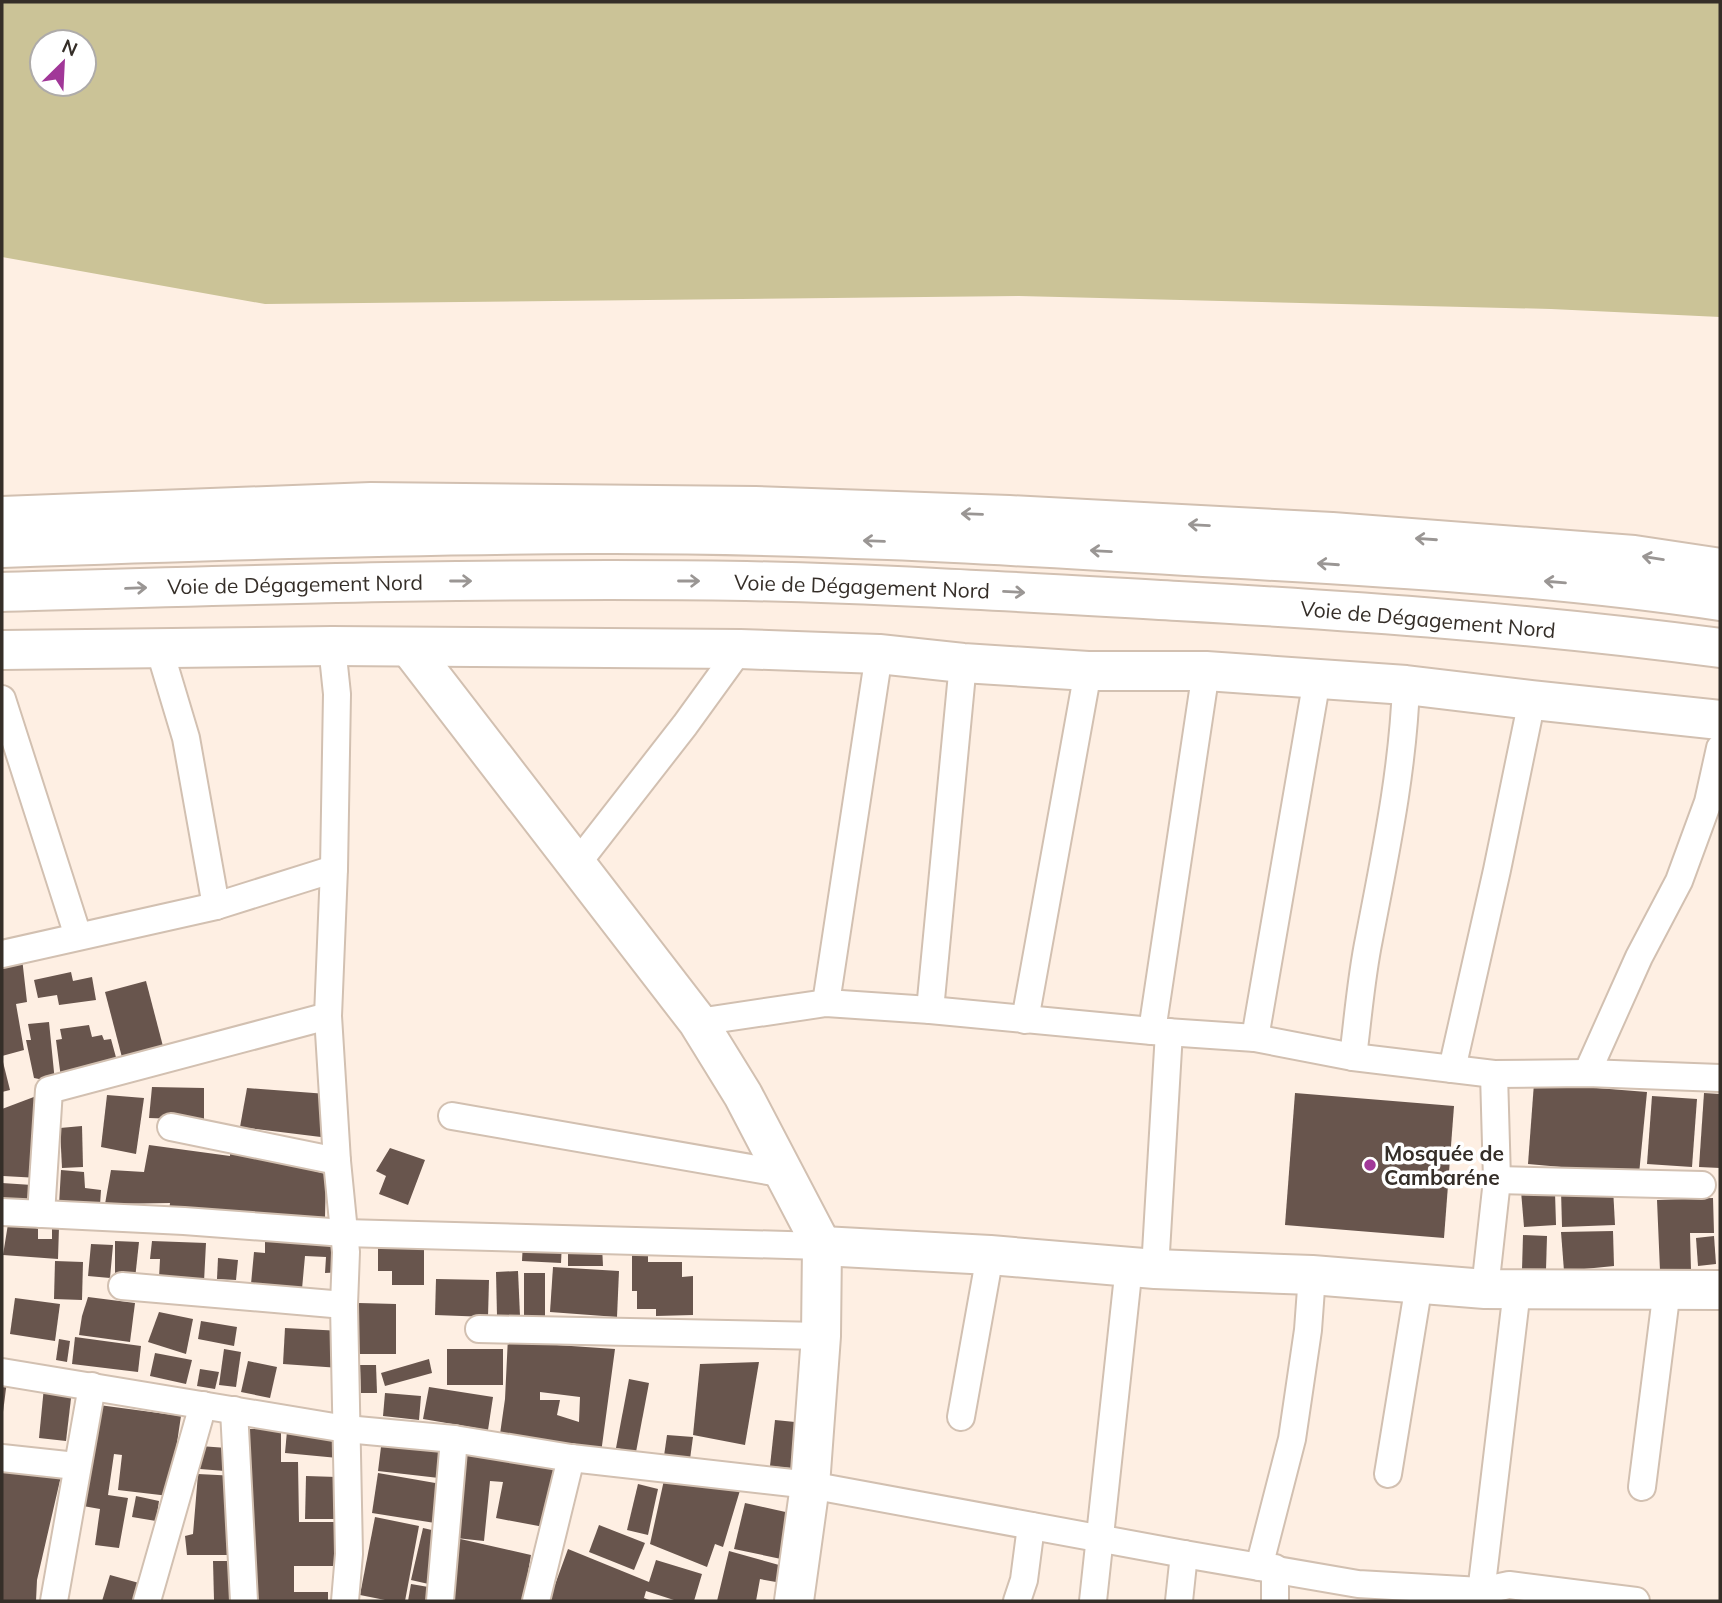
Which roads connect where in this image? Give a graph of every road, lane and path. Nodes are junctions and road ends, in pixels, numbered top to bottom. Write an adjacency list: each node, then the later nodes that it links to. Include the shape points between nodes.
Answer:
1 (2, 516): 3 (main road, one-way to 1, via 1634,555 1332,532 755,506 371,502)
2 (2, 548): 5 (main road, Voie de Dégagement Nord, one-way to 2, via 1630,588 1331,564 753,536 369,536)
3 (1720, 568)
4 (2, 592): 10 (main road, Voie de Dégagement Nord, one-way to 10, via 381,581 748,581 1330,610 1625,635)
5 (1720, 601)
6 (332, 646): 7 (main road); 8 (main road); 23 (street, via 337,694)
7 (409, 647): 9 (main road); 22 (main road)
8 (159, 649): 11 (main road); 24 (street, via 186,738)
9 (740, 649): 12 (main road); 22 (street)
10 (1720, 649)
11 (2, 650)
12 (878, 654): 13 (main road); 27 (street)
13 (963, 663): 14 (main road); 28 (street)
14 (1087, 671): 15 (main road); 30 (street)
15 (1206, 671): 16 (main road); 32 (street)
16 (1317, 679): 17 (main road); 33 (street)
17 (1406, 685): 19 (main road); 34 (street, via 1398,785 1368,942)
18 (2, 699): 25 (street)
19 (1532, 700): 20 (main road); 35 (street)
20 (1720, 720)
21 (1720, 748): 36 (street, via 1708,802 1679,881)
22 (576, 865): 31 (main road)
23 (334, 869): 24 (street); 29 (street)
24 (216, 906): 25 (street)
25 (78, 936): 26 (street)
26 (2, 954)
27 (826, 1003): 28 (street); 31 (street)
28 (930, 1010): 30 (street)
29 (328, 1016): 41 (street); 46 (street, via 49,1090)
30 (1025, 1020): 32 (street)
31 (698, 1022): 42 (main road)
32 (1161, 1032): 33 (street); 50 (street)
33 (1255, 1038): 34 (street)
34 (1353, 1056): 35 (street)
35 (1451, 1069): 37 (street)
36 (1587, 1073): 37 (street); 38 (street)
37 (1494, 1074): 43 (street)
38 (1720, 1078)
39 (452, 1116): 42 (street)
40 (170, 1127): 41 (street)
41 (337, 1161): 47 (street)
42 (785, 1174): 48 (main road)
43 (1497, 1180): 44 (street); 55 (street)
44 (1702, 1185)
45 (2, 1212): 46 (street)
46 (41, 1214): 47 (street)
47 (344, 1233): 48 (street); 57 (street)
48 (822, 1246): 49 (main road); 59 (main road)
49 (990, 1255): 50 (main road); 64 (street)
50 (1142, 1268): 51 (main road); 74 (street)
51 (1312, 1275): 52 (main road); 76 (street, via 1292,1439)
52 (1419, 1284): 55 (main road); 70 (street)
53 (122, 1286): 57 (street)
54 (1667, 1289): 55 (main road); 56 (main road); 72 (street)
55 (1501, 1290): 78 (street)
56 (1720, 1290)
57 (344, 1305): 65 (street)
58 (479, 1329): 59 (street)
59 (821, 1336): 71 (main road)
60 (2, 1372): 61 (street)
61 (92, 1386): 62 (street); 69 (street)
62 (203, 1405): 63 (street); 81 (street)
63 (234, 1410): 65 (street); 82 (street)
64 (961, 1417)
65 (346, 1429): 66 (street); 83 (street, via 349,1555)
66 (454, 1439): 68 (street); 84 (street)
67 (2, 1458): 69 (street)
68 (571, 1458): 71 (street); 85 (street)
69 (76, 1466): 80 (street)
70 (1388, 1474)
71 (810, 1485): 73 (street); 86 (main road)
72 (1642, 1487)
73 (1031, 1526): 74 (street); 87 (street)
74 (1099, 1538): 75 (street); 88 (street)
75 (1184, 1554): 76 (street); 89 (street)
76 (1267, 1567): 77 (street); 90 (street)
77 (1358, 1592): 78 (street)
78 (1481, 1596): 79 (street, via 1509,1585)
79 (1606, 1599): 91 (street)
80 (54, 1601)
81 (147, 1601)
82 (244, 1601)
83 (345, 1601)
84 (440, 1601)
85 (536, 1601)
86 (794, 1601)
87 (1017, 1601)
88 (1093, 1601)
89 (1179, 1601)
90 (1275, 1601)
91 (1636, 1601)

